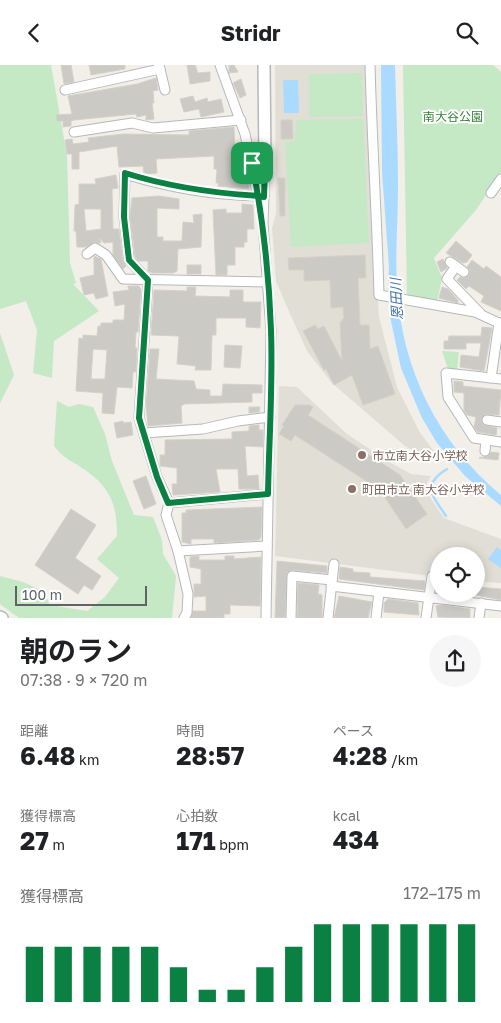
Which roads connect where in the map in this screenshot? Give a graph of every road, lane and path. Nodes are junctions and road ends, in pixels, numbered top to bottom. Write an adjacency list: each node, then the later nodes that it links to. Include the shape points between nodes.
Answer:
1 (220, 65): 7 (street)
2 (264, 65): 10 (street)
3 (370, 65): 18 (street, via 379,295)
4 (159, 67): 5 (street); 6 (street)
5 (65, 90)
6 (165, 91)
7 (241, 120): 8 (street, via 153,128 132,123); 9 (street)
8 (74, 132)
9 (252, 163): 10 (street); 13 (street)
10 (265, 164): 13 (street)
11 (501, 179): 12 (street)
12 (491, 193)
13 (261, 196): 16 (street, via 206,193 125,173 124,217 129,260); 17 (street)
14 (87, 254): 16 (street, via 95,248 101,250 123,279)
15 (464, 272): 18 (street, via 453,264 448,279)
16 (148, 280): 17 (street); 25 (street, via 139,418)
17 (267, 282): 22 (street, via 271,331)
18 (482, 315): 19 (street)
19 (500, 323): 20 (street)
20 (491, 378): 21 (street); 26 (street, via 446,373 448,397 474,438)
21 (501, 379)
22 (270, 417): 25 (street, via 203,429); 29 (street)
23 (487, 420): 24 (street)
24 (501, 422)
25 (144, 433): 30 (street)
26 (486, 440): 27 (street); 28 (street)
27 (501, 442)
28 (485, 451)
29 (268, 494): 30 (street); 31 (street)
30 (168, 503): 32 (street, via 166,515)
31 (267, 546): 32 (street); 41 (street)
32 (178, 551): 40 (street, via 188,594)
33 (334, 564): 34 (street)
34 (332, 583): 36 (street); 42 (street, via 292,576); 43 (street)
35 (430, 591): 37 (street)
36 (379, 592): 37 (street); 44 (street)
37 (429, 598): 38 (street); 45 (street)
38 (481, 603): 39 (street); 46 (street)
39 (501, 606)
40 (184, 618)
41 (266, 618)
42 (291, 618)
43 (328, 618)
44 (376, 618)
45 (426, 618)
46 (479, 618)

